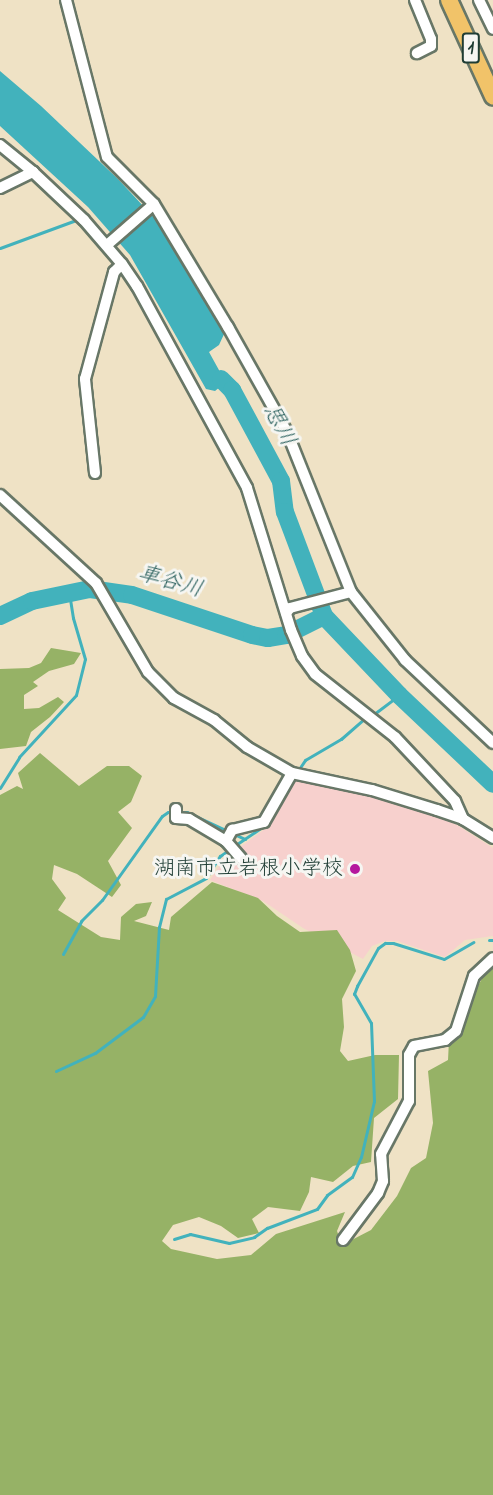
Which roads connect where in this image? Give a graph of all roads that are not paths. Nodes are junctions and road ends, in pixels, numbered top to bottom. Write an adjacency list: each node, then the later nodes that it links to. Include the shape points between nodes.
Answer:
1 (66, 0): 11 (street, via 107,157)
2 (415, 0): 6 (street, via 431,39 431,46)
3 (449, 0): 7 (highway, 1)
4 (478, 0): 5 (street)
5 (493, 29)
6 (417, 53)
7 (493, 96)
8 (0, 145): 9 (street)
9 (33, 172): 10 (street); 12 (street)
10 (0, 188)
11 (152, 206): 12 (street); 16 (street, via 228,327 287,432)
12 (108, 244): 13 (street)
13 (122, 264): 14 (street, via 114,272 85,379); 17 (street, via 247,488)
14 (95, 473)
15 (0, 495): 19 (street, via 96,583 159,686 214,720 246,747)
16 (350, 593): 17 (street); 18 (street, via 405,660)
17 (288, 611): 21 (street, via 293,635 315,674 394,737 455,801)
18 (493, 743)
19 (292, 773): 20 (street, via 264,822 232,844 189,819 176,818); 21 (street, via 372,790)
20 (176, 812)
21 (464, 819): 22 (street)
22 (493, 838)
23 (493, 958): 24 (street, via 474,976 456,1031 445,1040 414,1046 409,1055 408,1101 381,1154 383,1181)
24 (343, 1240)

